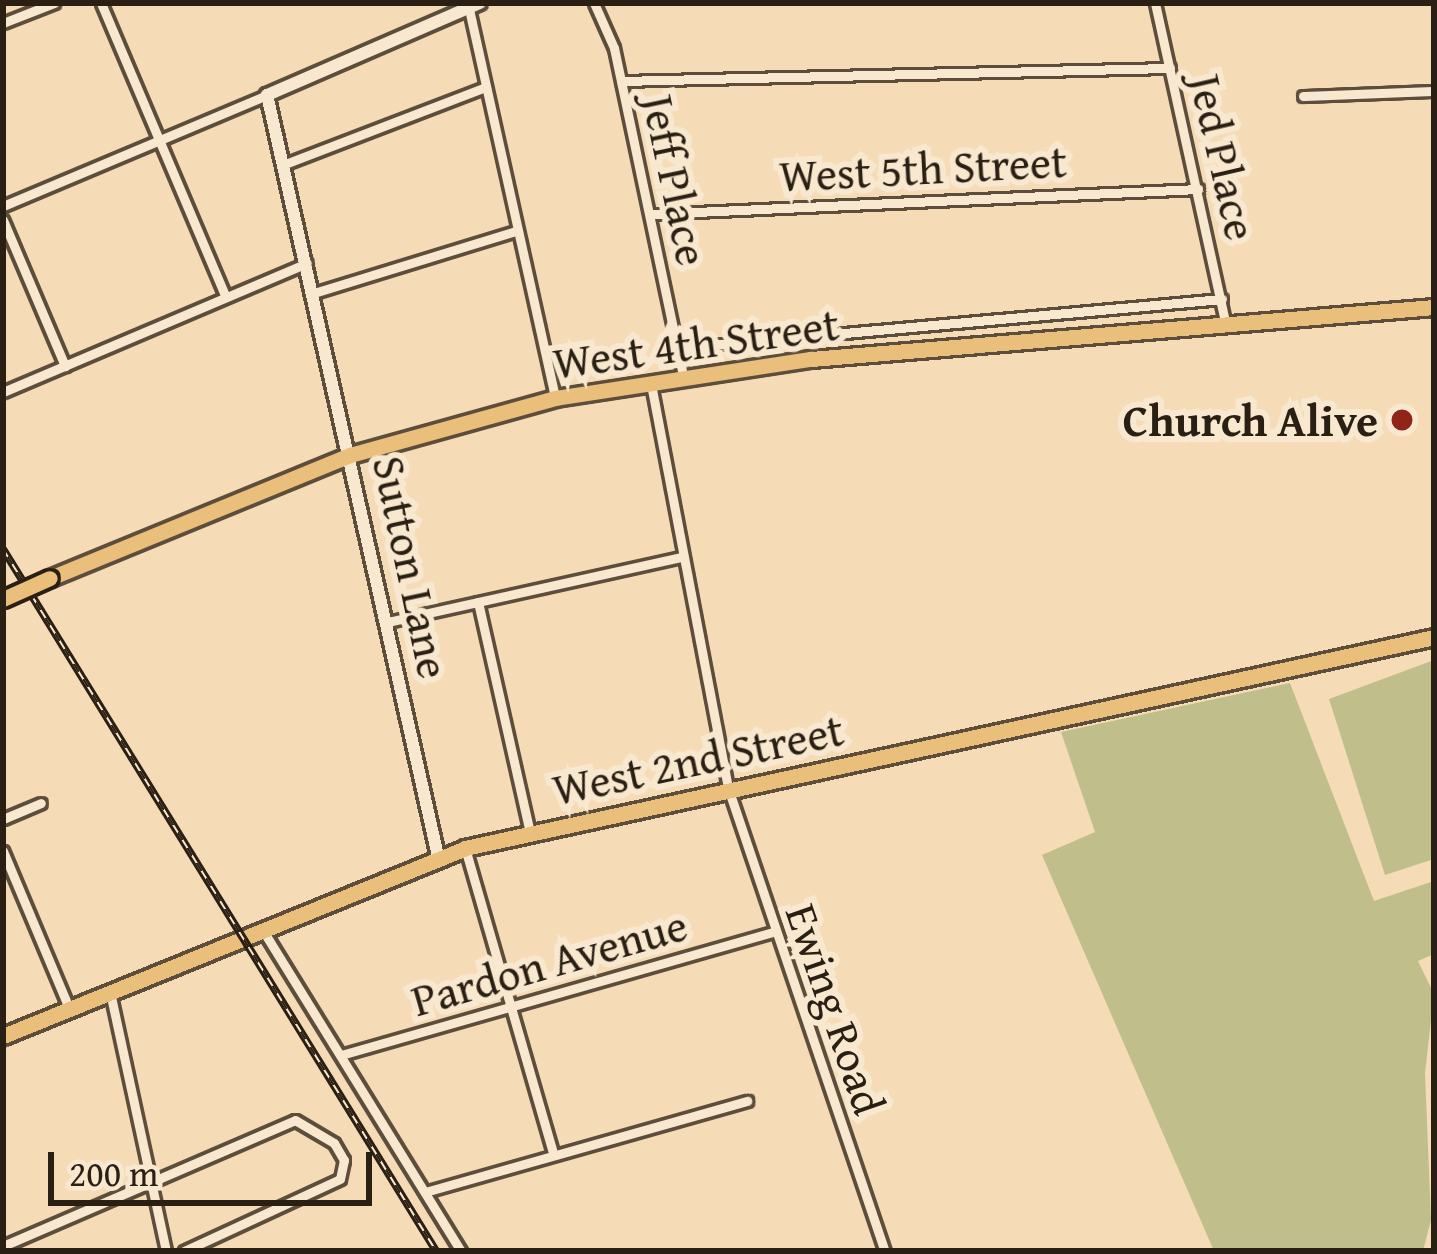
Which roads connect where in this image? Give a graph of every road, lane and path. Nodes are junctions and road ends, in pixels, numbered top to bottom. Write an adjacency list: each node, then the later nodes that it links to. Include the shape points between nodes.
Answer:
1 (54, 3): 6 (street)
2 (101, 3): 13 (street)
3 (594, 3): 8 (street, Jeff Place)
4 (1155, 3): 7 (street, Jed Place)
5 (474, 6): 9 (street); 11 (street)
6 (3, 23)
7 (1170, 68): 8 (street); 15 (street, Jed Place)
8 (621, 81): 17 (street, Jeff Place)
9 (486, 87): 14 (street); 19 (street)
10 (1434, 91): 12 (street)
11 (267, 94): 13 (street); 14 (street)
12 (1303, 96)
13 (160, 140): 16 (street); 22 (street)
14 (285, 164): 20 (street)
15 (1198, 189): 17 (street, West 5th Street); 23 (street, Jed Place)
16 (3, 206)
17 (652, 214): 26 (street, Jeff Place)
18 (3, 220): 27 (street)
19 (515, 231): 21 (street); 31 (street)
20 (307, 263): 21 (street, Sutton Lane); 22 (street)
21 (314, 293): 32 (street, Sutton Lane)
22 (226, 297): 27 (street)
23 (1222, 299): 25 (street, Jed Place); 26 (street, West 4th Street)
24 (1434, 307): 25 (main road, West 4th Street)
25 (1226, 326): 28 (main road, West 4th Street)
26 (678, 348): 28 (street, Jeff Place)
27 (64, 366): 30 (street)
28 (683, 375): 29 (main road, West 4th Street)
29 (651, 380): 31 (main road, West 4th Street); 33 (street, Ewing Road)
30 (3, 392)
31 (554, 398): 32 (main road, West 4th Street)
32 (350, 455): 34 (main road, West 4th Street, bridge); 36 (street, Sutton Lane)
33 (682, 557): 35 (street); 38 (street, Ewing Road)
34 (3, 598)
35 (478, 602): 36 (street); 41 (street)
36 (388, 622): 44 (street, Sutton Lane)
37 (1434, 637): 38 (main road, West 2nd Street)
38 (728, 788): 41 (main road, West 2nd Street); 46 (street, Ewing Road)
39 (41, 802): 40 (street)
40 (3, 819)
41 (530, 832): 42 (main road, West 2nd Street)
42 (465, 848): 44 (main road, West 2nd Street); 48 (street)
43 (3, 851): 49 (street)
44 (438, 856): 45 (main road, West 2nd Street)
45 (262, 928): 47 (main road, West 2nd Street); 51 (street)
46 (775, 932): 48 (street, Pardon Avenue); 57 (street, Ewing Road)
47 (110, 991): 49 (main road, West 2nd Street); 54 (street)
48 (513, 1006): 51 (street, Pardon Avenue); 53 (street)
49 (69, 1008): 50 (main road, West 2nd Street)
50 (3, 1036)
51 (340, 1055): 55 (street)
52 (747, 1101): 53 (street)
53 (554, 1152): 55 (street)
54 (151, 1183): 56 (street); 58 (street); 59 (street, via 295,1120 334,1143 344,1160 340,1179)
55 (425, 1192): 60 (street)
56 (3, 1246)
57 (884, 1248): 61 (street)
58 (166, 1251)
59 (184, 1251)
60 (461, 1251)
61 (869, 1251)

